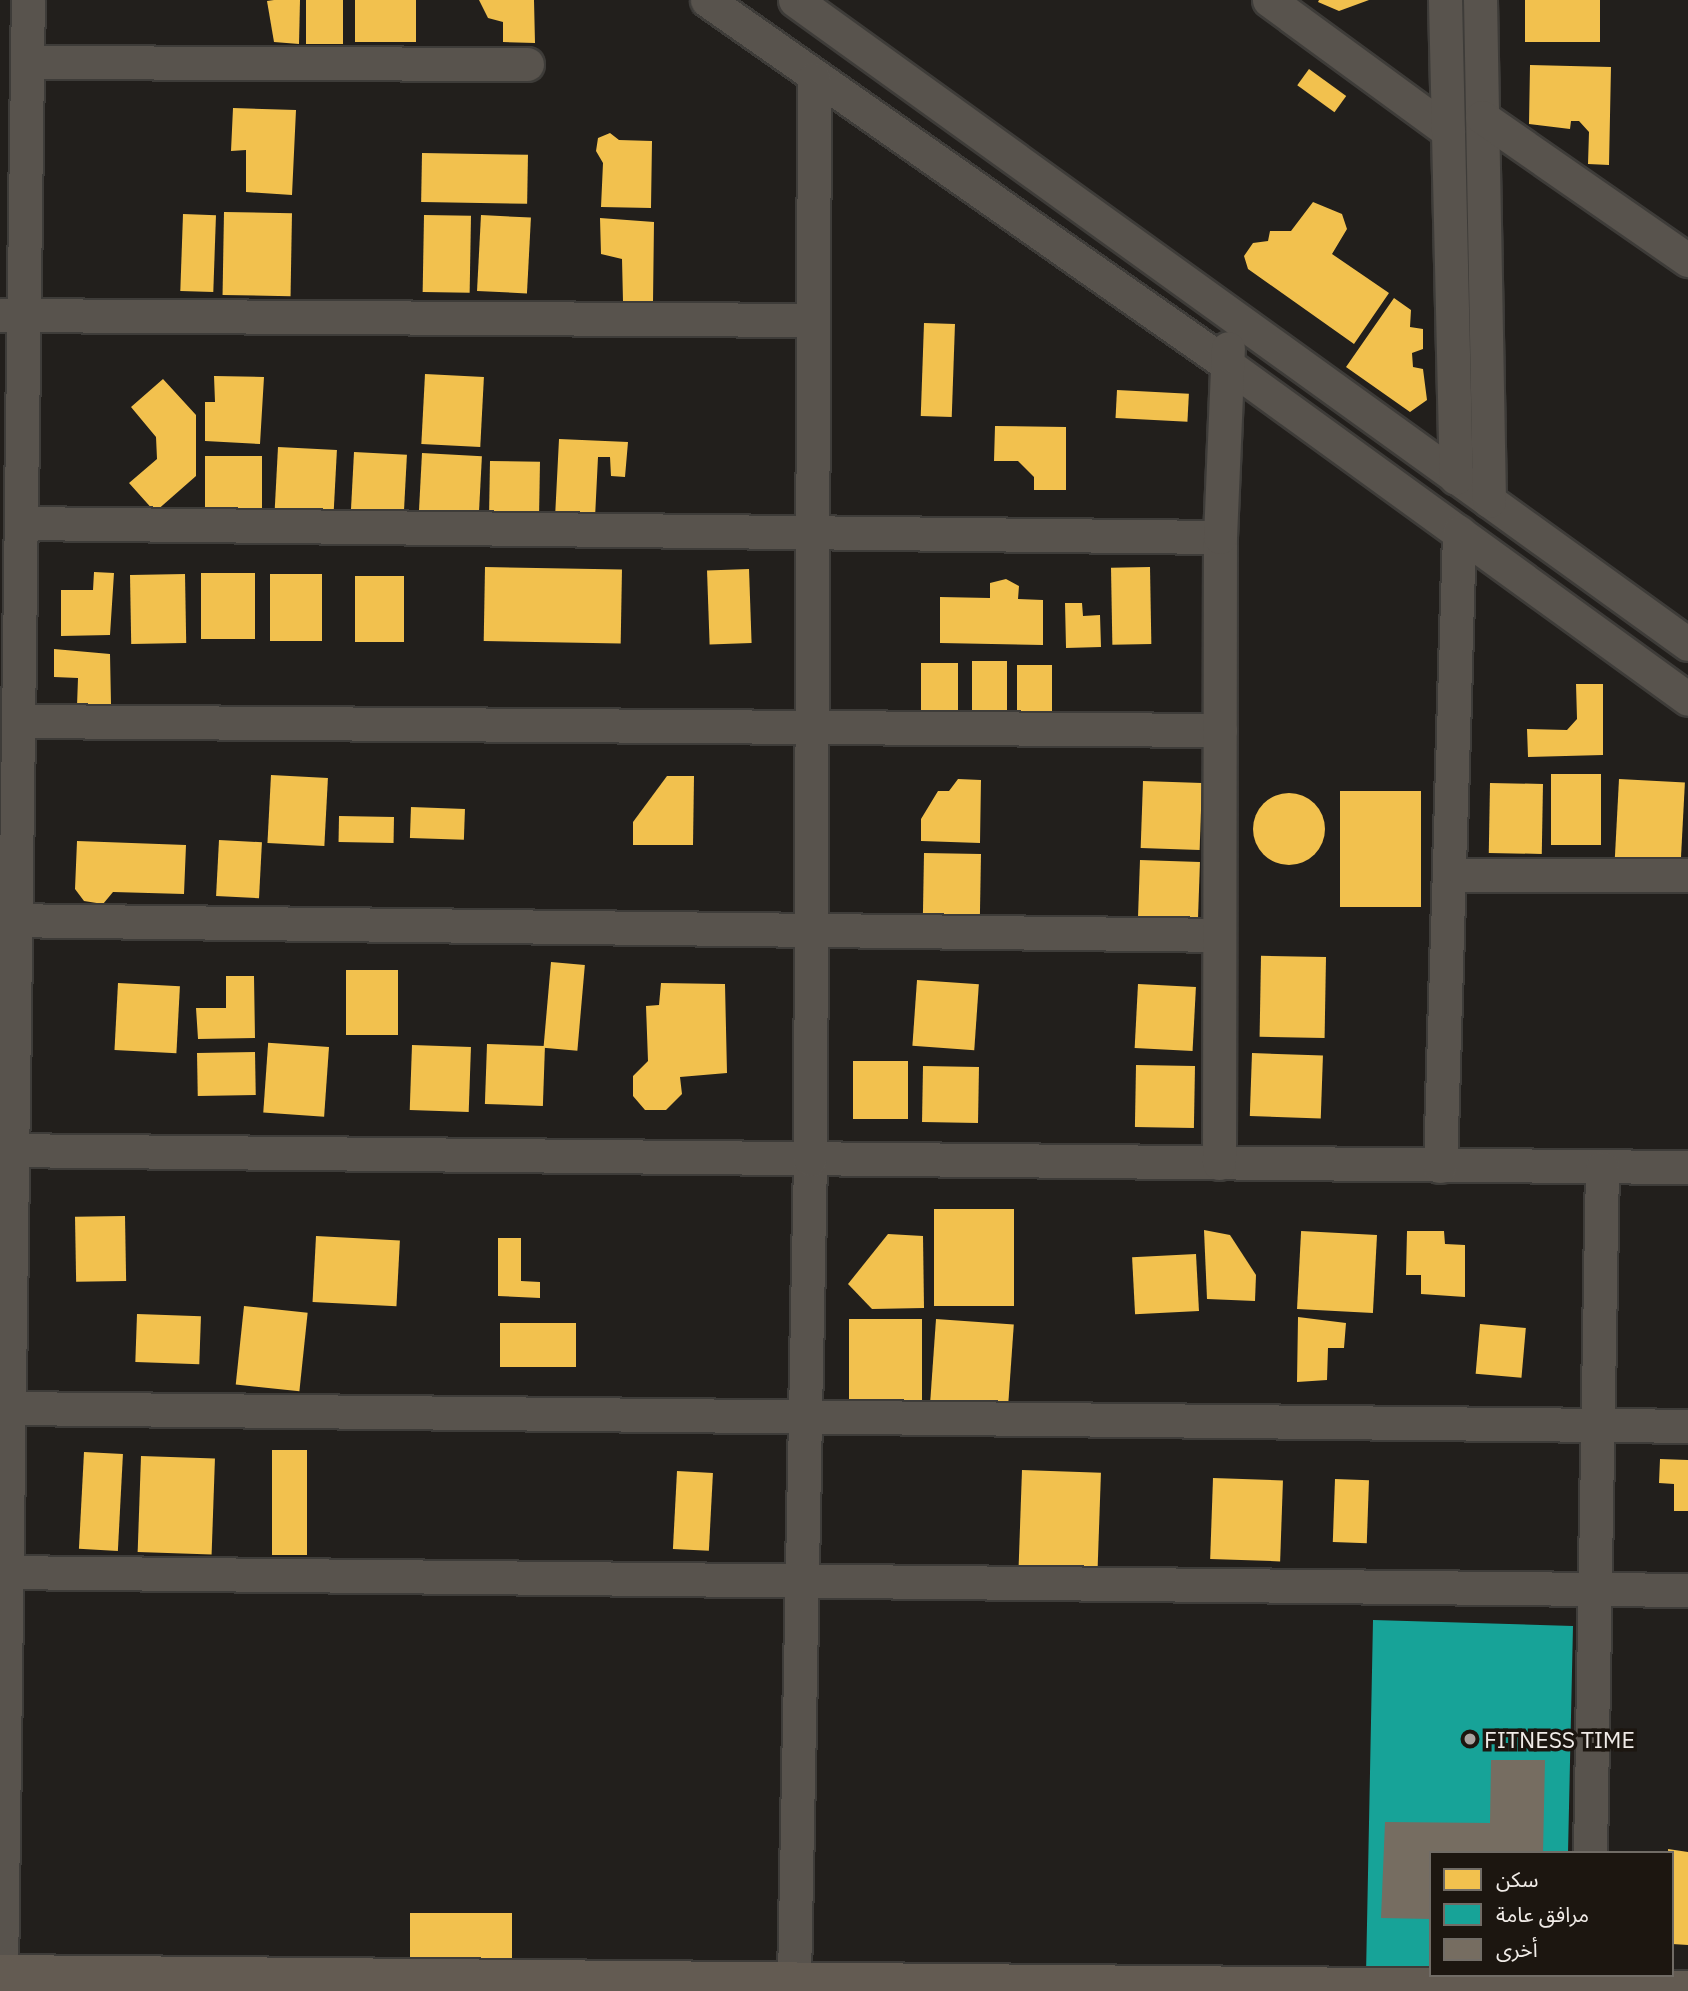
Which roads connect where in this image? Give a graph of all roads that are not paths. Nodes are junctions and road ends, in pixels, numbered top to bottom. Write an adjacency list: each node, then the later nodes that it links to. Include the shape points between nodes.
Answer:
1 (28, 0): 7 (street)
2 (707, 0): 9 (street)
3 (796, 0): 13 (street)
4 (1269, 0): 11 (street)
5 (1445, 0): 11 (street)
6 (1480, 0): 10 (street)
7 (27, 62): 8 (street); 14 (street)
8 (527, 64)
9 (814, 79): 15 (street); 16 (street)
10 (1482, 117): 12 (street); 18 (street)
11 (1448, 131): 17 (street)
12 (1688, 260)
13 (1230, 314): 16 (street); 17 (street)
14 (12, 316): 15 (street); 19 (street)
15 (813, 320): 21 (street)
16 (1228, 365): 20 (street); 22 (street)
17 (1456, 478): 18 (street)
18 (1489, 502): 23 (street)
19 (20, 523): 21 (street); 25 (street)
20 (1459, 532): 24 (street); 28 (street)
21 (813, 534): 22 (street); 26 (street)
22 (1220, 537): 27 (street)
23 (1688, 644)
24 (1688, 699)
25 (18, 721): 26 (street); 30 (street)
26 (812, 727): 27 (street); 31 (street)
27 (1220, 730): 32 (street)
28 (1449, 875): 29 (street); 36 (street)
29 (1688, 875)
30 (8, 921): 31 (street); 33 (street)
31 (811, 931): 32 (street); 34 (street)
32 (1219, 935): 35 (street)
33 (6, 1150): 34 (street); 39 (street)
34 (810, 1159): 35 (street); 40 (street)
35 (1219, 1163): 36 (street)
36 (1440, 1166): 37 (street)
37 (1602, 1167): 38 (street); 41 (street)
38 (1688, 1167)
39 (9, 1408): 40 (street); 43 (street)
40 (804, 1420): 41 (street); 44 (street)
41 (1598, 1425): 42 (street); 45 (street)
42 (1688, 1426)
43 (3, 1572): 44 (street); 48 (street)
44 (800, 1581): 45 (street); 49 (street)
45 (1596, 1589): 46 (street); 47 (street)
46 (1688, 1590)
47 (1590, 1851)
48 (1, 1974): 49 (main road)
49 (794, 1978): 50 (main road)
50 (1588, 1982): 51 (main road)
51 (1688, 1990)

